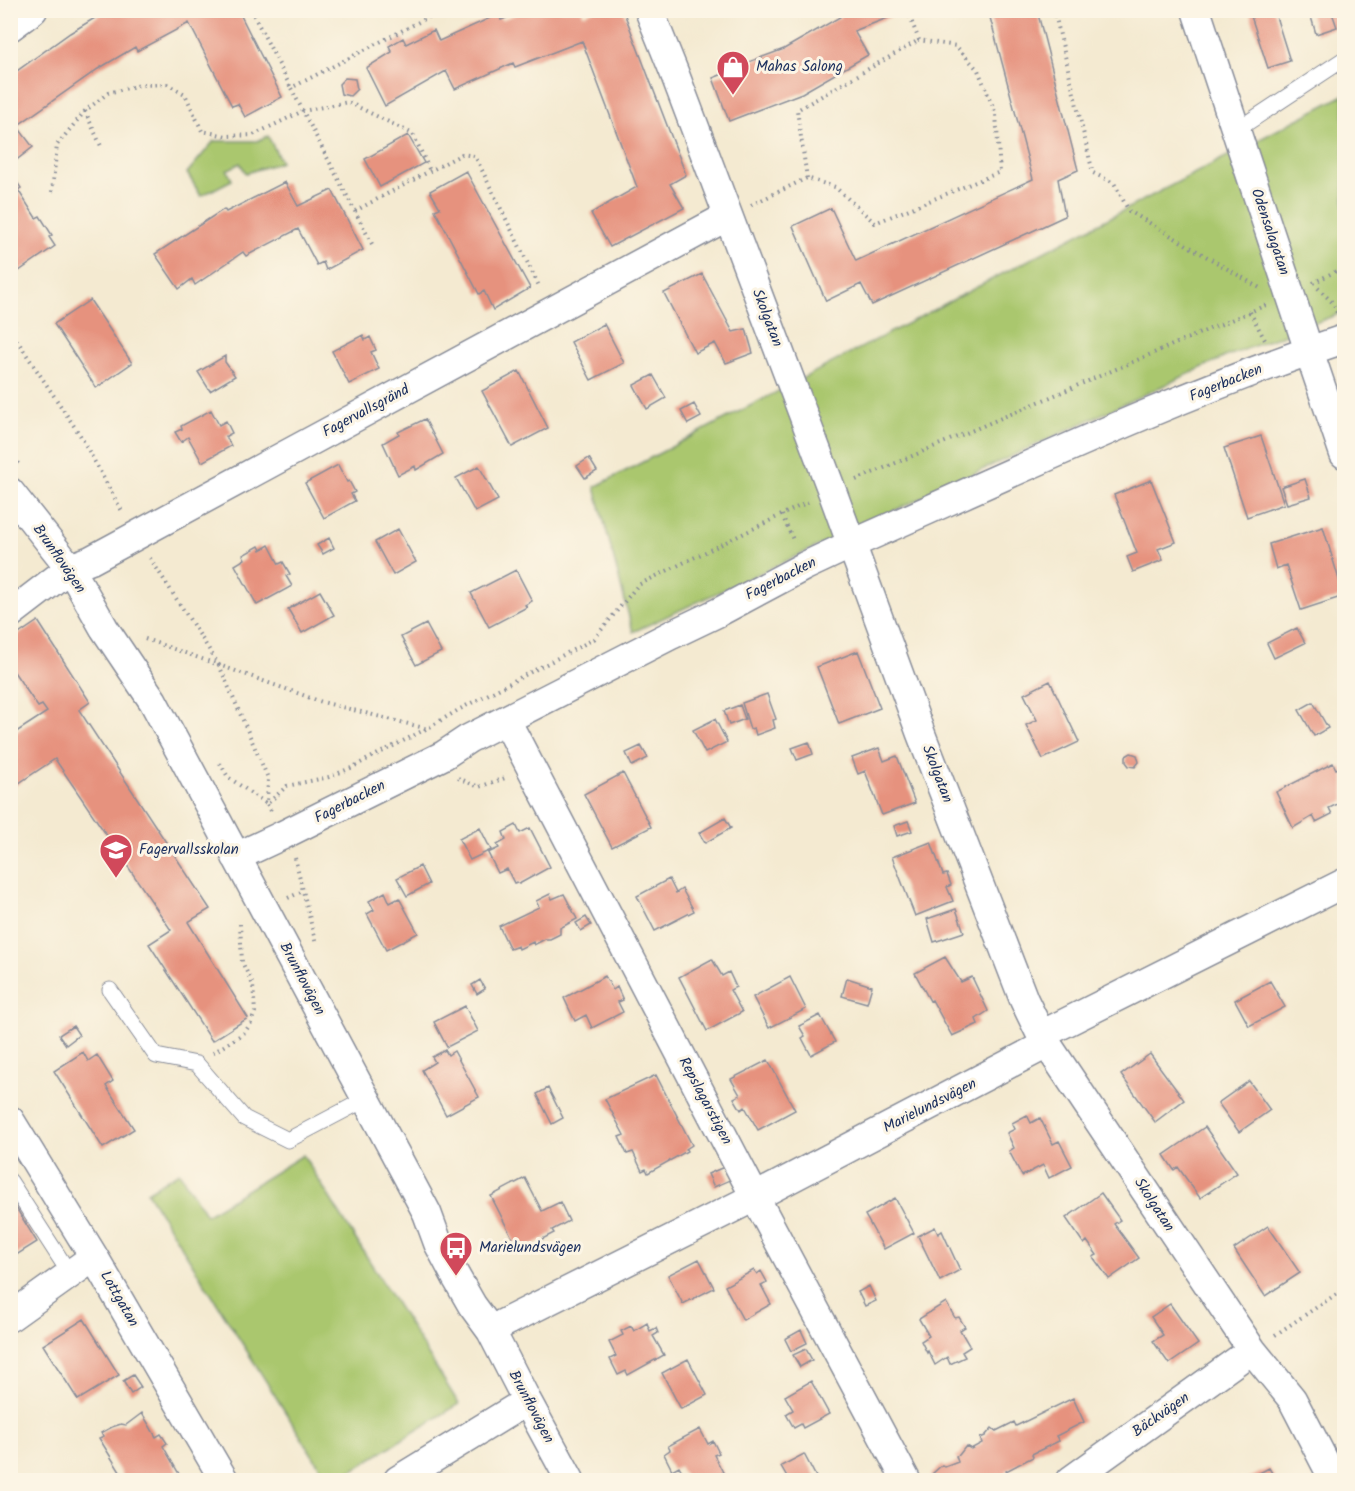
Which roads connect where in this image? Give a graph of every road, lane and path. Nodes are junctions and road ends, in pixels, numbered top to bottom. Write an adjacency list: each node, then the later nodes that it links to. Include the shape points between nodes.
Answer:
1 (33, 10): 8 (street)
2 (250, 10): 11 (path)
3 (649, 10): 20 (street, Skolgatan)
4 (907, 10): 9 (path)
5 (1054, 10): 23 (path, via 1093,173 1114,183 1129,211)
6 (1196, 10): 14 (street, Odensalagatan)
7 (436, 13): 11 (path)
8 (10, 27)
9 (919, 40): 17 (path, via 797,110); 17 (path, via 956,46 978,70 996,114 1000,172 875,223 835,187)
10 (1344, 59): 14 (lane)
11 (291, 88): 13 (path)
12 (86, 111): 13 (path, via 108,93 140,85 167,84 185,94 202,131 227,136 253,135); 15 (path); 18 (path, via 57,146)
13 (303, 111): 16 (path, via 348,102 413,134); 19 (path)
14 (1235, 131): 23 (street, Odensalagatan)
15 (100, 146)
16 (430, 171): 19 (path); 24 (path, via 462,154 475,156)
17 (807, 178): 20 (path)
18 (52, 192)
19 (355, 211): 21 (path)
20 (728, 216): 24 (street, Fagervallsgränd); 32 (street, Skolgatan)
21 (372, 244)
22 (1344, 267): 23 (path)
23 (1294, 293): 25 (path, via 1334,304); 28 (street, Odensalagatan); 32 (path)
24 (552, 311): 33 (street, Fagervallsgränd)
25 (1341, 326): 28 (street, Fagerbacken)
26 (10, 330): 27 (path)
27 (12, 336): 33 (path, via 80,435)
28 (1309, 351): 30 (street, Odensalagatan); 34 (street, Fagerbacken, via 1142,416)
29 (10, 453): 31 (path)
30 (1344, 454)
31 (17, 482): 35 (street, Brunflovägen)
32 (832, 491): 34 (street, Skolgatan); 43 (path, via 638,585 594,639)
33 (135, 535): 35 (street, Fagervallsgränd); 41 (path)
34 (852, 544): 42 (street, Fagerbacken); 55 (street, Skolgatan, via 1000,941)
35 (70, 568): 36 (street, Fagervallsgränd); 37 (street, Brunflovägen)
36 (10, 614)
37 (104, 628): 39 (path); 49 (street, Brunflovägen, via 153,701)
38 (141, 631): 39 (path)
39 (147, 640): 40 (path); 41 (path)
40 (153, 650)
41 (219, 665): 43 (path, via 322,702); 47 (path, via 268,778)
42 (506, 720): 44 (street, Fagerbacken); 46 (street, Repslagarstigen)
43 (428, 728): 44 (path); 47 (path, via 351,768 287,786)
44 (444, 754): 46 (path, via 456,777 479,787); 48 (street, Fagerbacken)
45 (216, 758): 47 (path, via 228,777)
46 (529, 766): 60 (street, Repslagarstigen)
47 (267, 804): 48 (path)
48 (284, 835): 49 (street, Fagerbacken); 51 (path, via 297,860)
49 (236, 857): 52 (street, Brunflovägen)
50 (1344, 883): 55 (street, Marielundsvägen)
51 (303, 891): 52 (path); 53 (path)
52 (265, 909): 56 (path, via 240,921 242,962 253,986 255,1012 251,1023 243,1033); 57 (street, Brunflovägen)
53 (317, 950)
54 (110, 990): 56 (lane, via 156,1056)
55 (1044, 1040): 60 (street, Marielundsvägen); 66 (street, Skolgatan)
56 (197, 1064): 57 (lane, via 244,1118 288,1140)
57 (366, 1099): 65 (street, Brunflovägen, via 456,1277)
58 (10, 1120): 61 (street, Lottgatan)
59 (10, 1180): 62 (lane)
60 (755, 1197): 65 (street, Marielundsvägen); 71 (street, Repslagarstigen)
61 (94, 1257): 62 (street); 68 (street, Lottgatan)
62 (70, 1274): 64 (street)
63 (1344, 1289): 66 (path)
64 (10, 1317)
65 (491, 1330): 67 (street, Brunflovägen)
66 (1252, 1350): 72 (street, Bäckvägen); 73 (street, Skolgatan, via 1292,1399)
67 (527, 1401): 69 (street); 70 (street, Brunflovägen)
68 (224, 1480)
69 (398, 1480)
70 (570, 1480)
71 (906, 1480)
72 (1071, 1480)
73 (1334, 1480)

